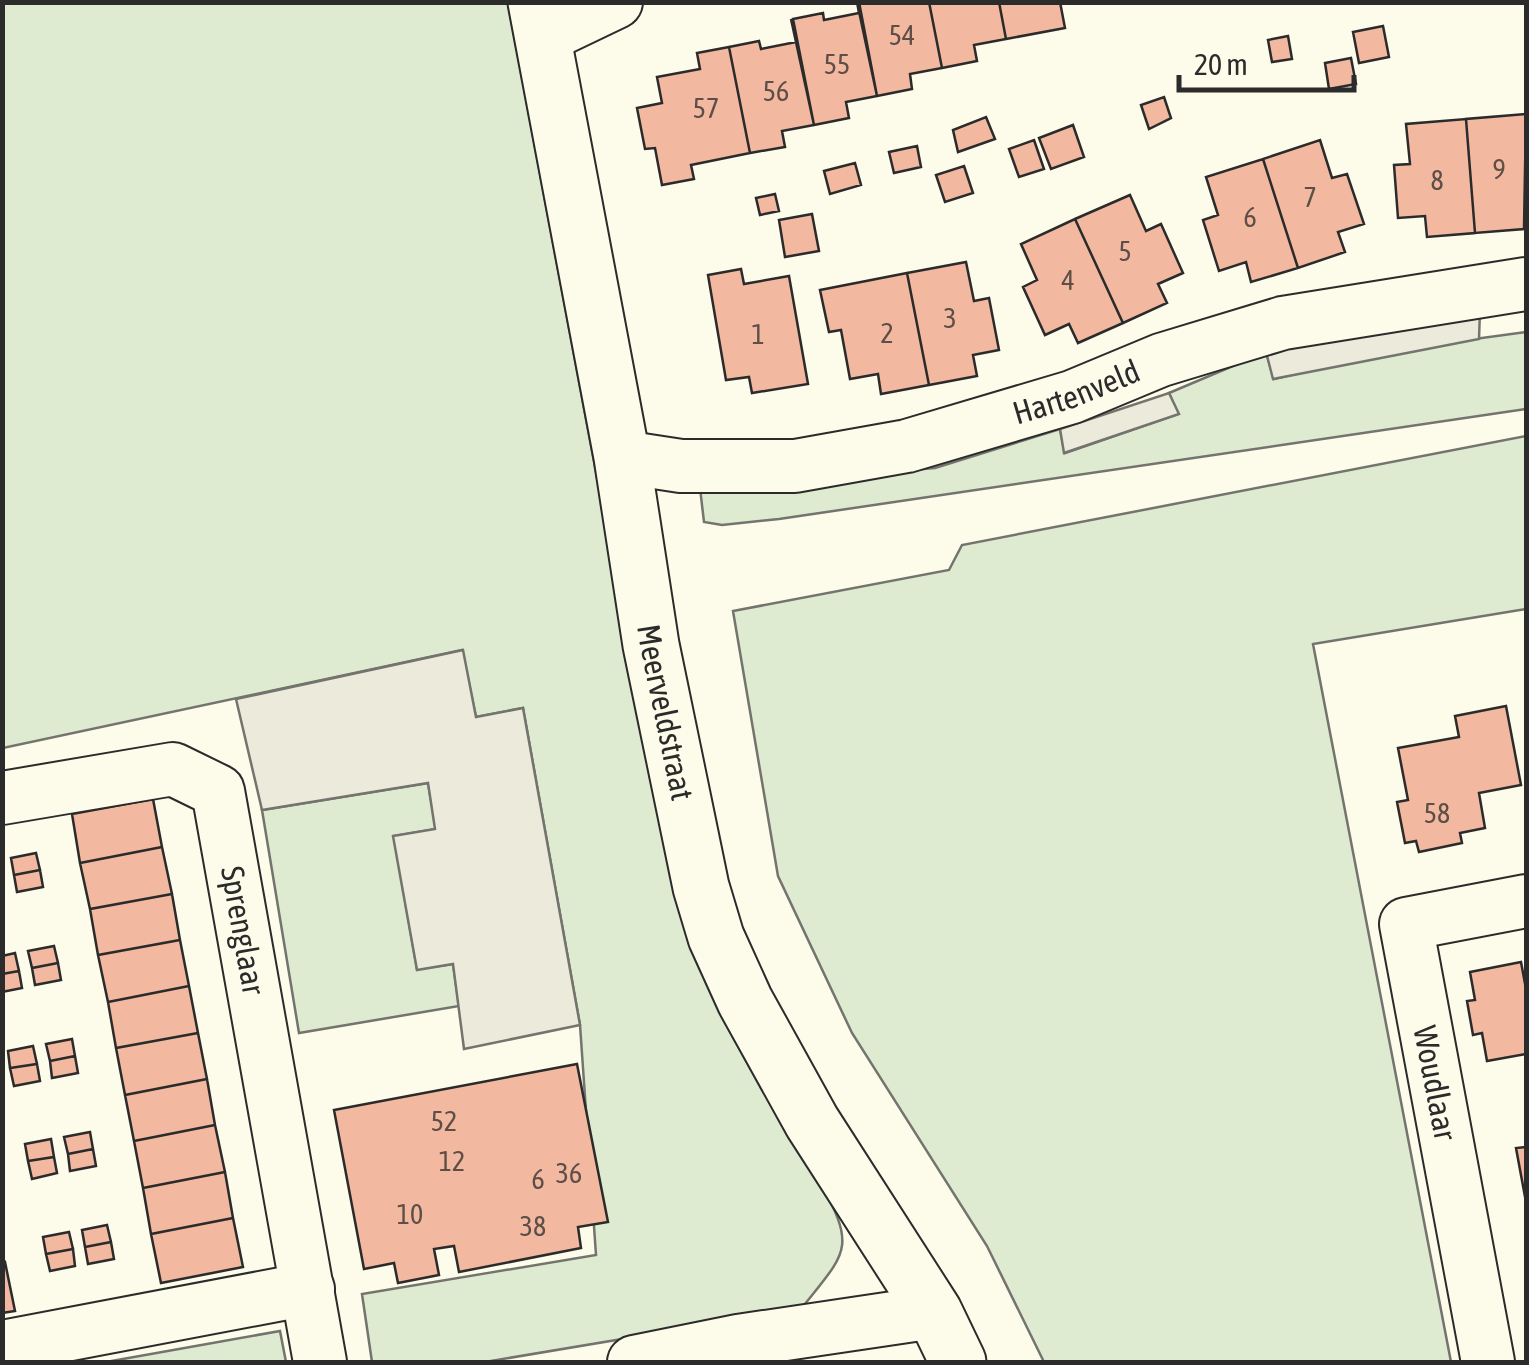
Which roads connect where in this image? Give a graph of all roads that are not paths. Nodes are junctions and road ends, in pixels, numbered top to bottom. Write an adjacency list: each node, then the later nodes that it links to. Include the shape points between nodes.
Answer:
1 (616, 2): 2 (street)
2 (540, 20): 4 (street, Meerveldstraat)
3 (1526, 284): 4 (street, Hartenveld, via 1283,323 907,446 796,466 680,466)
4 (622, 458): 8 (street, Meerveldstraat, via 651,644 716,937 812,1122)
5 (2, 798): 7 (street, Sprenglaar, via 174,768 218,791)
6 (1526, 901): 13 (street, Woudlaar, via 1406,924)
7 (308, 1289): 9 (street); 10 (street, Sprenglaar)
8 (934, 1312): 11 (street); 12 (street, Meerveldstraat)
9 (2, 1347)
10 (320, 1362)
11 (634, 1362)
12 (958, 1362)
13 (1488, 1362)

